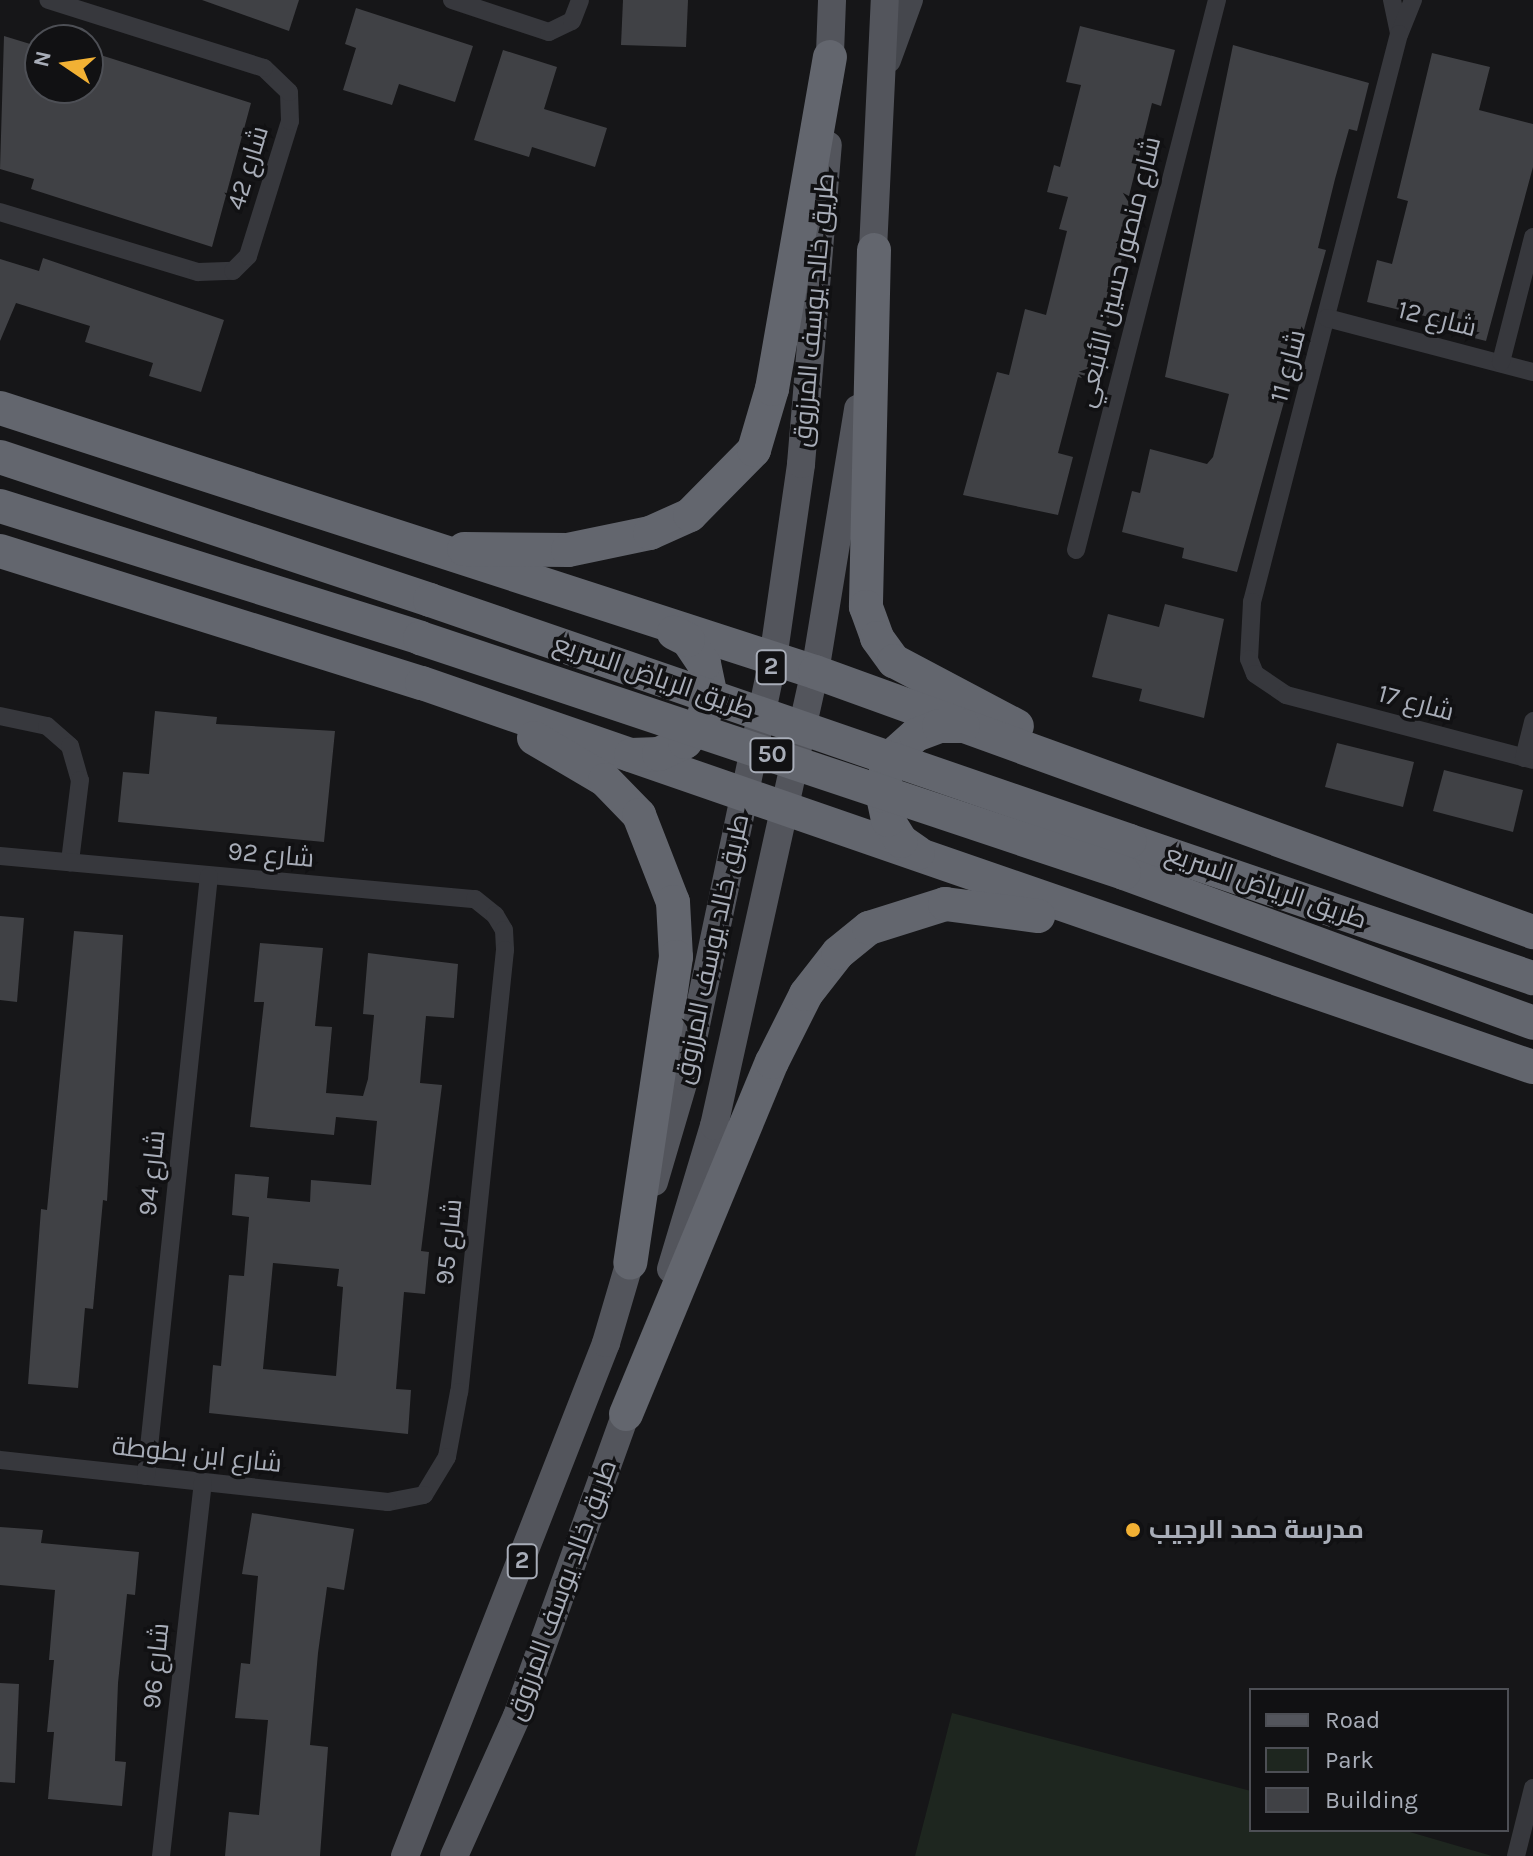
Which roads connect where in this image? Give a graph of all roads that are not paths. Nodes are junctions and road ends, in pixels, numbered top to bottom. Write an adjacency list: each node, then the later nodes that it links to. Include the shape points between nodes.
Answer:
1 (48, 0): 13 (street, شارع 42, via 264,68 289,92 290,121 248,256 233,271 198,272)
2 (452, 0): 3 (street, via 549,32 572,21)
3 (580, 0)
4 (832, 0): 11 (main road, طريق خالد يوسف المرزوق / 2)
5 (885, 0): 12 (main road, طريق خالد يوسف المرزوق / 2)
6 (910, 0): 12 (street)
7 (1392, 0): 10 (street, شارع 11)
8 (1413, 0): 10 (street, شارع 11)
9 (1214, 3): 23 (street, شارع منصور حسين الأنبعي)
10 (1399, 34): 16 (street, شارع 11)
11 (830, 57): 22 (highway, via 772,389 754,450 690,515 608,544 568,550); 26 (main road, طريق خالد يوسف المرزوق / 2, via 827,159 801,464)
12 (882, 79): 15 (main road, طريق خالد يوسف المرزوق / 2)
13 (0, 212)
14 (1533, 237): 17 (street)
15 (874, 250): 27 (main road, طريق خالد يوسف المرزوق / 2, via 861,383); 35 (highway, via 864,577 866,607 877,638 894,661 927,681)
16 (1327, 318): 17 (street, شارع 12); 29 (street, شارع 11, via 1246,638 1255,674)
17 (1501, 362): 18 (street, شارع 12)
18 (1533, 372)
19 (0, 408): 22 (highway)
20 (0, 457): 40 (highway, طريق الرياض السريع / 50, bridge, via 430,600)
21 (0, 506): 40 (highway, طريق الرياض السريع / 50, bridge)
22 (426, 548): 25 (highway)
23 (1076, 550)
24 (0, 551): 28 (highway)
25 (663, 626): 26 (highway); 33 (highway, via 688,640 704,664 710,692 703,720 685,742 659,754)
26 (773, 659): 27 (highway); 36 (main road, طريق خالد يوسف المرزوق / 2)
27 (815, 672): 32 (highway); 37 (main road, طريق خالد يوسف المرزوق / 2)
28 (422, 683): 33 (highway); 49 (highway, via 605,780 639,815 659,860 673,902 676,957)
29 (1286, 695): 34 (street, شارع 17)
30 (0, 716): 41 (street, via 47,726 70,746 80,780)
31 (1533, 721): 34 (street)
32 (963, 726): 35 (highway); 38 (highway, via 939,726 916,735 886,772 888,820 901,841)
33 (631, 755): 36 (highway)
34 (1528, 759)
35 (1135, 785): 43 (highway)
36 (745, 796): 37 (highway); 49 (main road, طريق خالد يوسف المرزوق / 2, via 685,1077)
37 (784, 810): 38 (highway); 50 (main road, طريق خالد يوسف المرزوق / 2, via 714,1126)
38 (920, 855): 44 (highway)
39 (0, 856): 41 (street, شارع 92)
40 (1127, 857): 46 (highway, طريق الرياض السريع / 50); 47 (highway, طريق الرياض السريع / 50)
41 (70, 862): 42 (street, شارع 92)
42 (209, 876): 45 (street, شارع 92, via 475,899 504,930); 52 (street, شارع 94)
43 (1533, 932)
44 (1153, 940): 48 (highway); 50 (highway, via 999,907 945,904 869,928 838,953 806,994 772,1062)
45 (505, 950): 54 (street, شارع 95, via 453,1431 438,1480 424,1495)
46 (1533, 978)
47 (1533, 1023)
48 (1533, 1067)
49 (630, 1263): 57 (main road, طريق خالد يوسف المرزوق / 2, via 606,1343)
50 (626, 1414): 55 (main road, طريق خالد يوسف المرزوق / 2)
51 (0, 1460): 52 (street, شارع ابن بطوطة)
52 (146, 1476): 53 (street, شارع ابن بطوطة)
53 (203, 1482): 54 (street, شارع ابن بطوطة); 58 (street, شارع 96)
54 (388, 1502)
55 (517, 1716): 61 (main road, طريق خالد يوسف المرزوق / 2); 62 (main road)
56 (1533, 1788): 63 (street)
57 (424, 1813): 59 (main road); 60 (main road, طريق خالد يوسف المرزوق / 2)
58 (161, 1856)
59 (395, 1856)
60 (405, 1856)
61 (454, 1856)
62 (475, 1856)
63 (1516, 1856)

